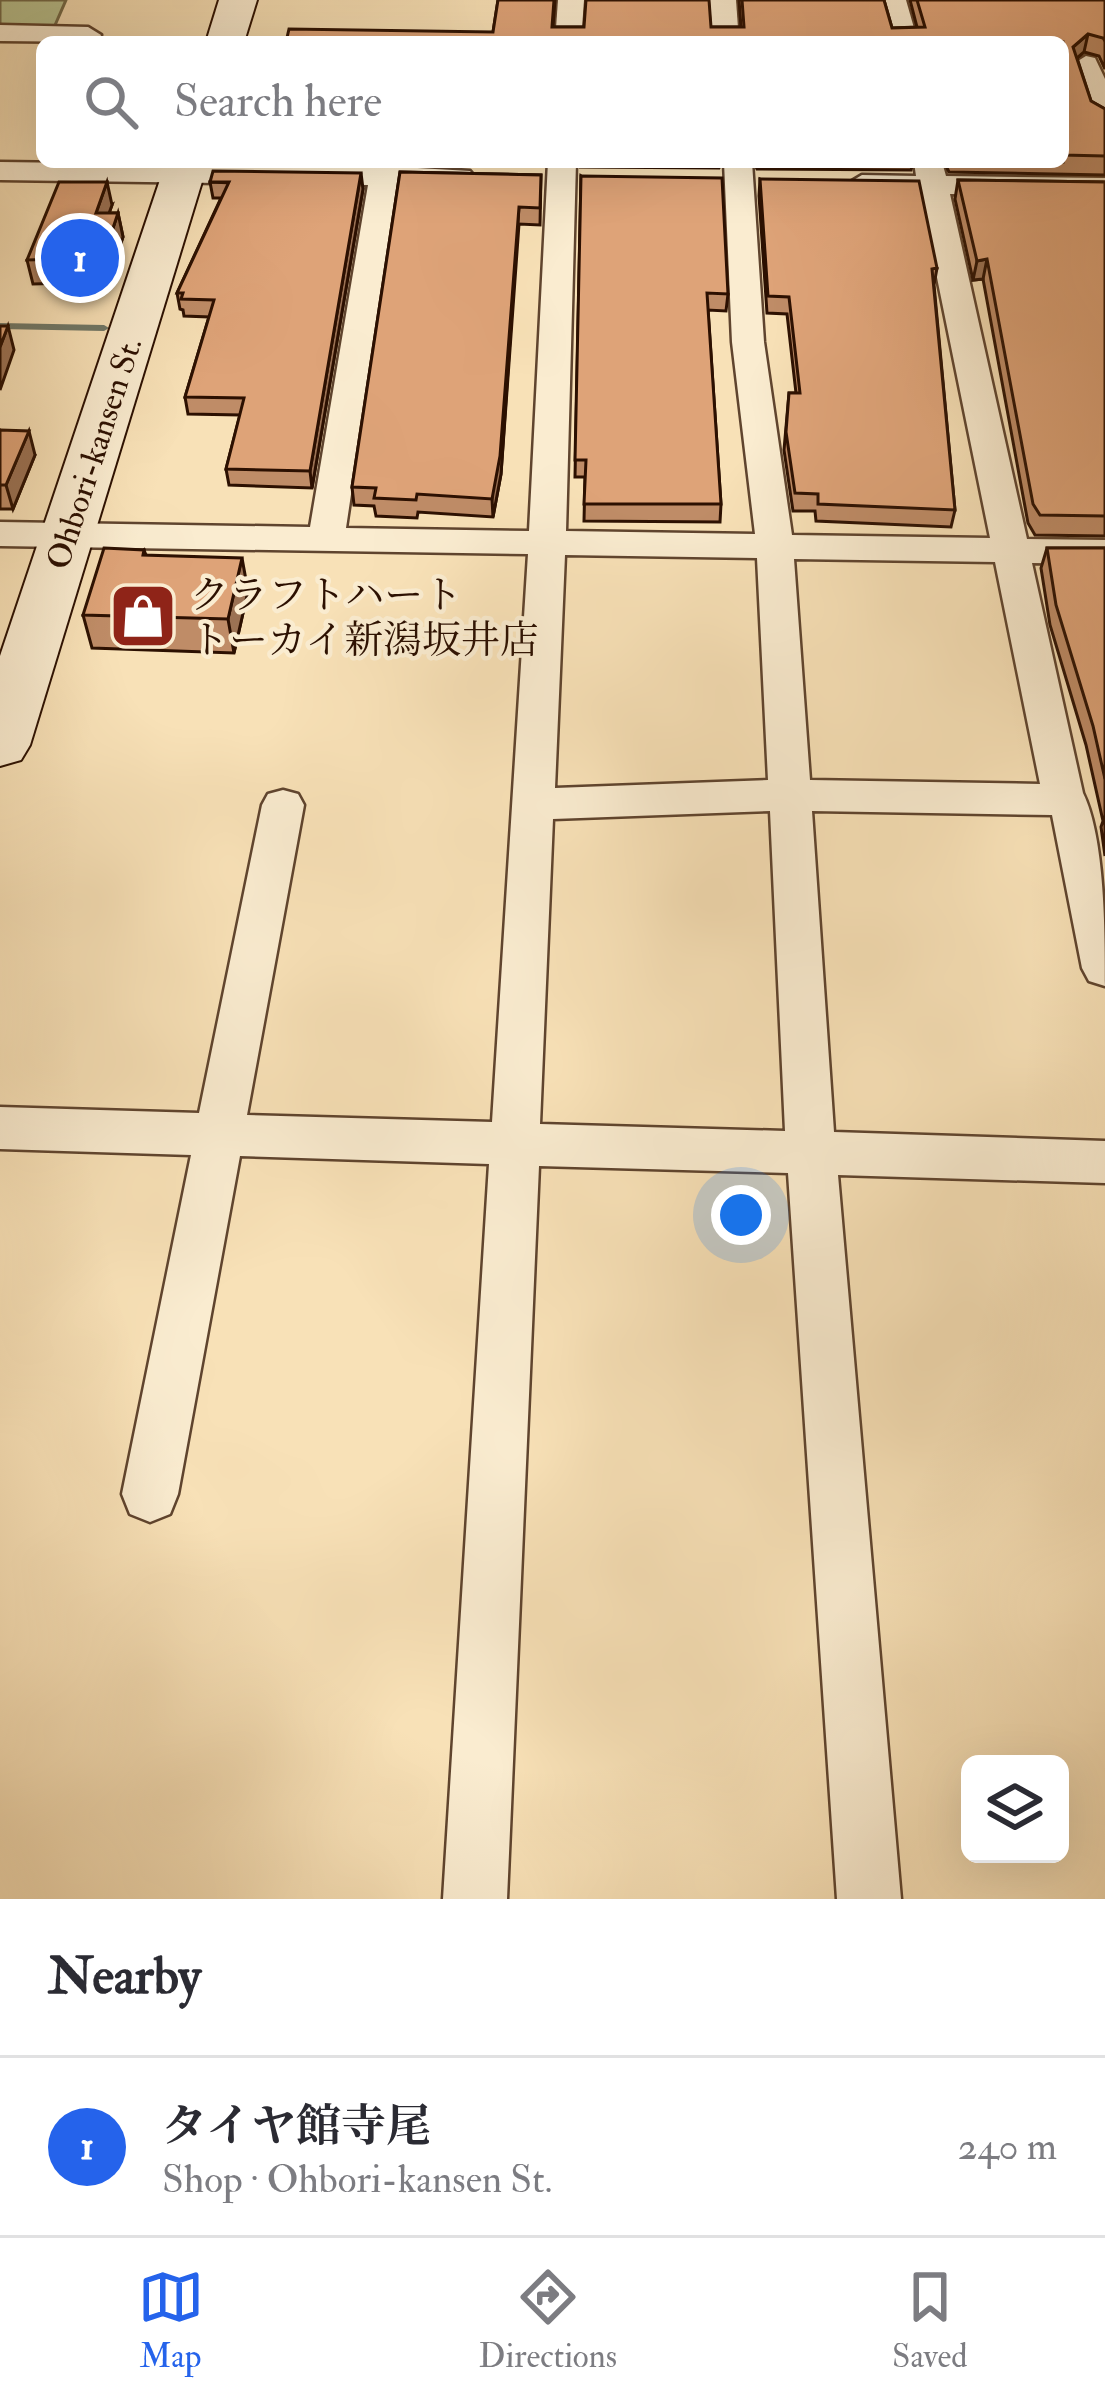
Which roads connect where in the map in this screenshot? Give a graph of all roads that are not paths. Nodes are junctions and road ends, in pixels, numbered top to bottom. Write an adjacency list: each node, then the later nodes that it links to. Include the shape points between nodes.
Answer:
1 (69, 0): 7 (street)
2 (238, 0): 9 (street)
3 (571, 0): 10 (street)
4 (723, 0): 11 (street)
5 (893, 0): 12 (street)
6 (0, 33): 7 (street)
7 (54, 34): 8 (street)
8 (88, 36)
9 (227, 36)
10 (568, 36)
11 (726, 36)
12 (903, 36)
13 (1086, 64): 14 (street)
14 (1105, 118)
15 (36, 147): 18 (street)
16 (185, 168): 17 (street); 18 (street); 26 (street, Ohbori-kansen St.)
17 (385, 169): 22 (street); 27 (street)
18 (14, 172)
19 (930, 174): 23 (street); 24 (street); 30 (street)
20 (561, 175): 28 (street)
21 (738, 177): 29 (street, via 748,342)
22 (495, 178)
23 (824, 184)
24 (1105, 187)
25 (0, 534): 26 (street)
26 (67, 536): 27 (street); 32 (street, Ohbori-kansen St.)
27 (326, 538): 28 (street)
28 (547, 541): 29 (street); 34 (street)
29 (775, 546): 30 (street); 33 (street)
30 (1014, 551): 31 (street); 35 (street)
31 (1105, 552)
32 (0, 745)
33 (789, 795): 34 (street); 35 (street); 41 (street)
34 (533, 804): 40 (street)
35 (1080, 805): 37 (street)
36 (283, 806): 39 (street)
37 (1105, 968)
38 (0, 1128): 39 (street)
39 (220, 1135): 40 (street); 43 (street)
40 (516, 1143): 41 (street); 44 (street)
41 (811, 1151): 42 (street); 45 (street)
42 (1105, 1162)
43 (150, 1494)
44 (475, 1899)
45 (868, 1899)

